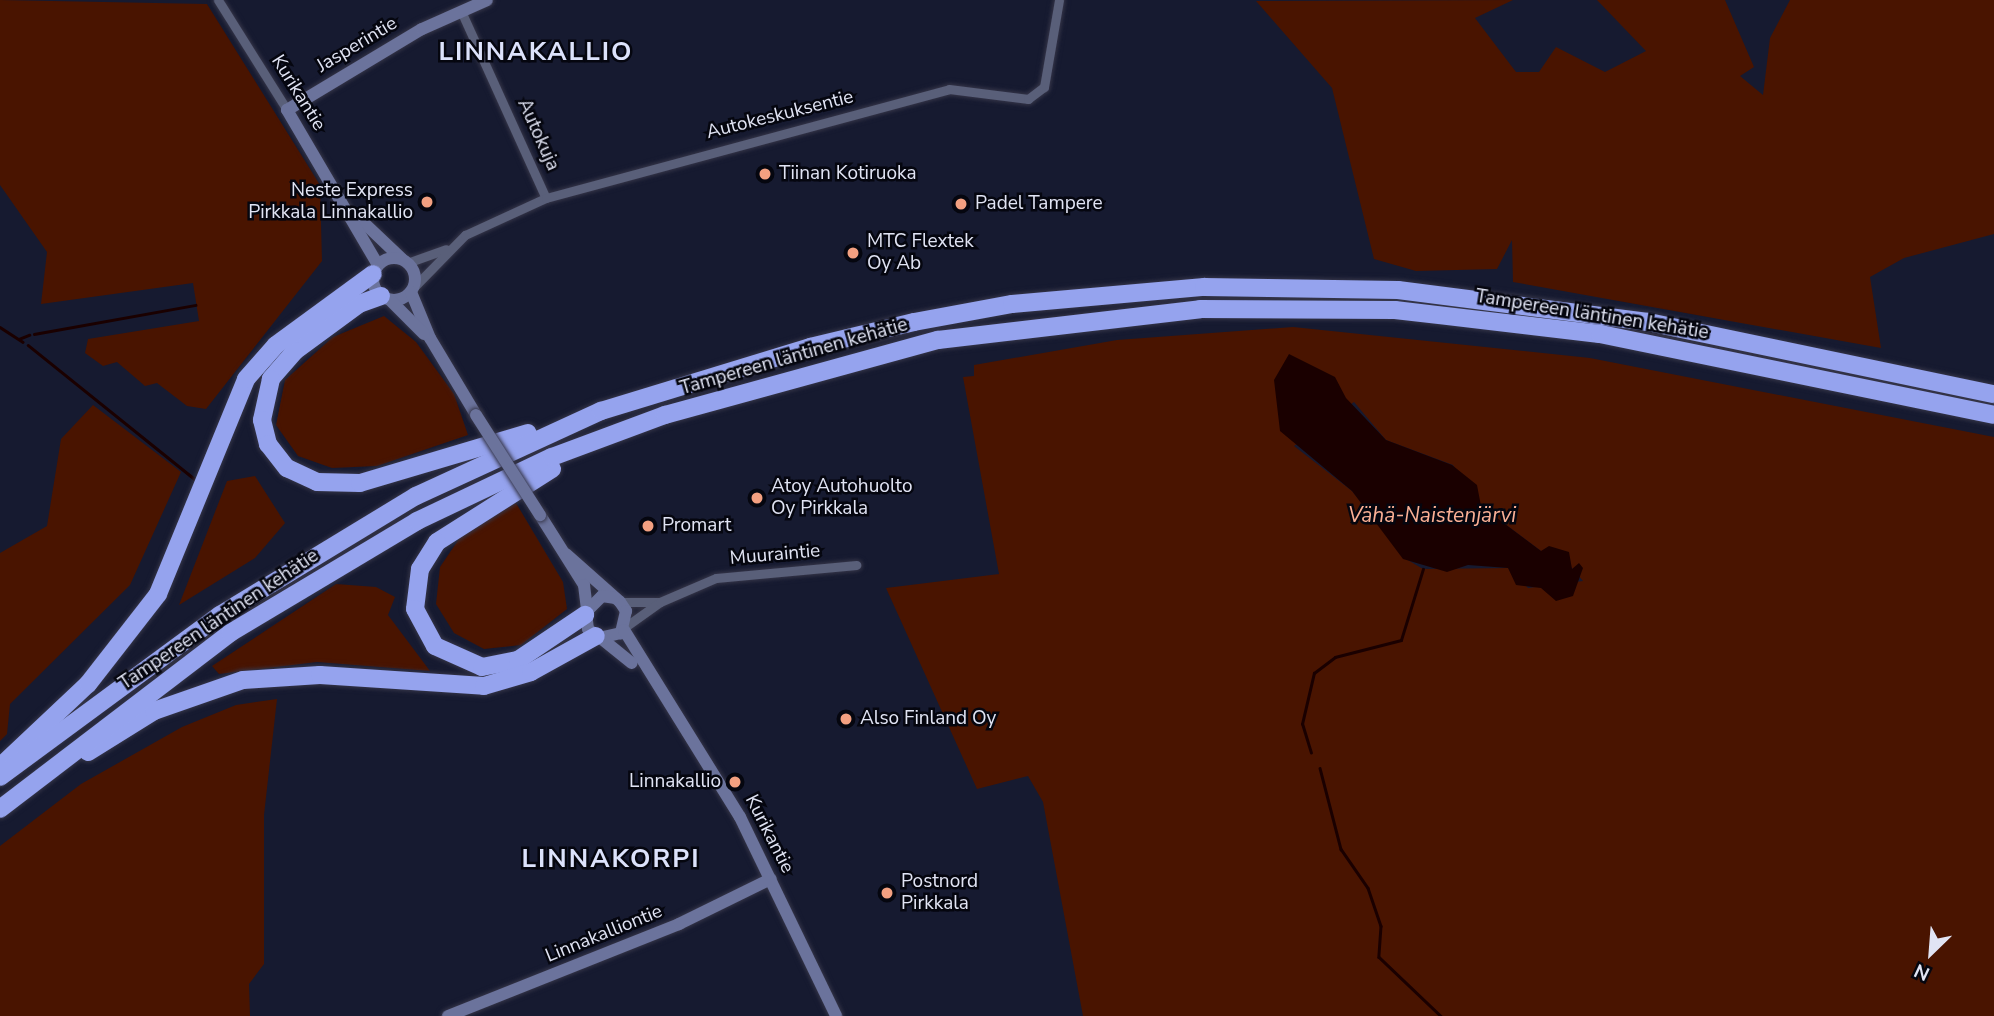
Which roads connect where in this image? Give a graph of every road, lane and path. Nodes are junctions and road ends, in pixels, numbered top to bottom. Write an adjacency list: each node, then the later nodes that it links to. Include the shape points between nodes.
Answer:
1 (218, 0): 5 (street, Kurikantie)
2 (487, 0): 4 (main road, Jasperintie)
3 (1059, 0): 6 (street, Autokeskuksentie, via 1044,88 1028,99 950,89)
4 (461, 11): 5 (main road, Jasperintie); 6 (street, Autokuja)
5 (287, 110): 7 (main road, Kurikantie)
6 (546, 198): 8 (street, Autokeskuksentie, via 491,219)
7 (347, 206): 9 (main road, Kurikantie); 10 (main road, Kurikantie)
8 (446, 249): 9 (street, Autokeskuksentie); 11 (street, Autokeskuksentie)
9 (406, 262): 10 (main road); 11 (main road)
10 (376, 270): 12 (main road, Kurikantie); 26 (highway, via 276,345 251,372 227,416 190,528 158,594 88,684)
11 (413, 289): 12 (main road); 13 (main road)
12 (385, 298): 13 (main road); 15 (highway, via 359,304 295,351 271,379 262,410 264,433 294,473 333,484 378,480)
13 (430, 338): 18 (main road, bridge)
14 (1994, 394): 15 (highway, Tampereen läntinen kehätie, via 1528,302 1274,286 1000,306 810,347)
15 (601, 411): 27 (highway, Tampereen läntinen kehätie, via 416,496 303,562 165,653)
16 (1994, 415): 17 (highway, Tampereen läntinen kehätie, via 1523,322 1395,310 1262,308 1109,315 938,340 729,394)
17 (600, 439): 22 (highway, via 442,537 422,561 414,599 435,646 482,667 533,653); 28 (highway, Tampereen läntinen kehätie, via 484,488 310,581 129,706)
18 (566, 554): 20 (main road); 22 (main road, via 587,593)
19 (856, 565): 21 (street, Muuraintie, via 731,575)
20 (617, 600): 21 (street, Muuraintie); 22 (main road, via 602,596); 23 (main road, Kurikantie)
21 (660, 602): 23 (street, Muuraintie)
22 (586, 612): 24 (main road)
23 (624, 629): 24 (main road); 25 (main road, Kurikantie)
24 (599, 638): 25 (main road, Kurikantie); 28 (highway, via 531,672 484,686 320,675 217,686 154,711)
25 (650, 681): 30 (main road, Kurikantie, via 723,788)
26 (0, 766)
27 (0, 778)
28 (36, 781): 29 (highway, Tampereen läntinen kehätie)
29 (0, 809)
30 (771, 879): 31 (main road, Linnakalliontie, via 672,927); 32 (main road, Kurikantie)
31 (448, 1016)
32 (836, 1016)

